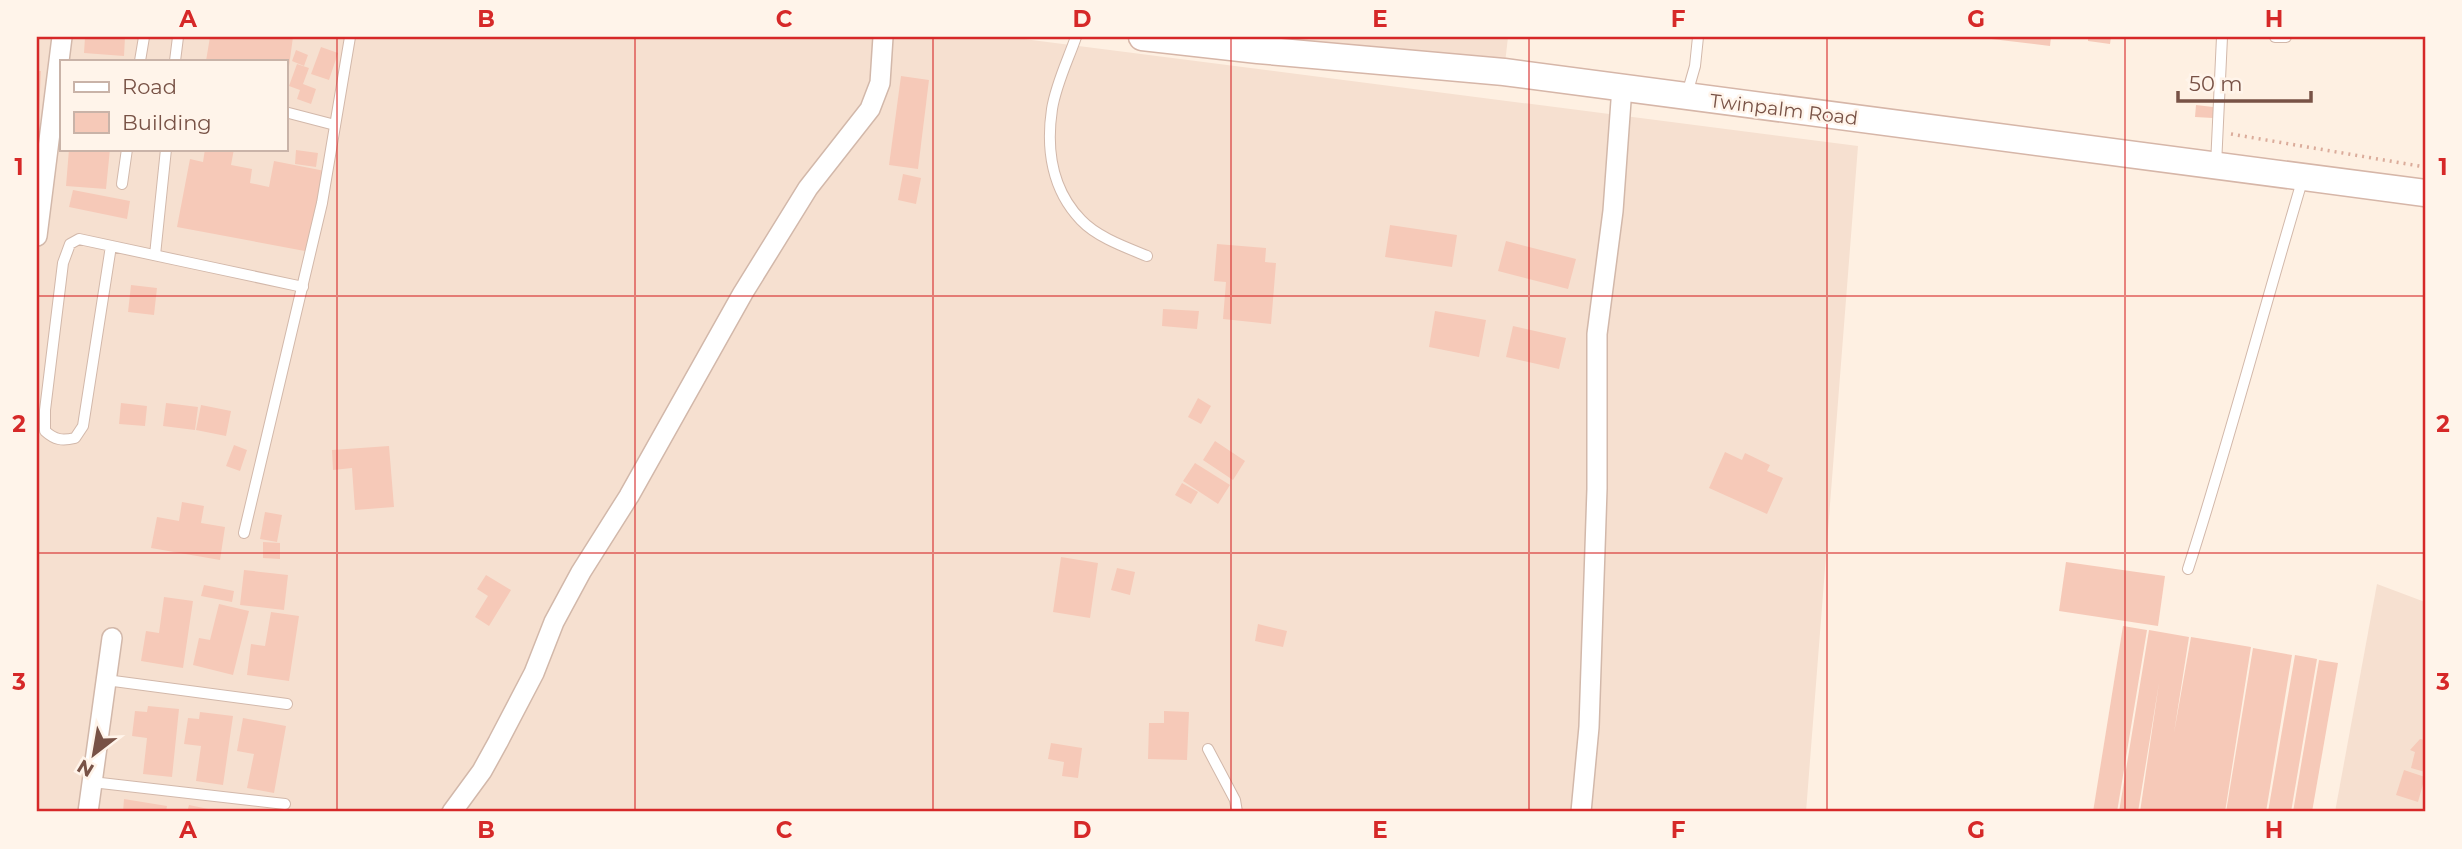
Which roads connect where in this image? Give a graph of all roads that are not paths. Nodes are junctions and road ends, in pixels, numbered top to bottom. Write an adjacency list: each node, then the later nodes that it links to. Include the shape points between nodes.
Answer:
1 (62, 37): 25 (street)
2 (144, 37): 13 (lane)
3 (178, 37): 14 (lane)
4 (350, 37): 18 (lane)
5 (883, 37): 39 (street, via 880,83 870,109 808,188 743,293 581,572 482,771)
6 (1076, 37): 28 (lane, via 1052,109 1050,159 1061,195 1082,222)
7 (1142, 37): 12 (main road, Twinpalm Road)
8 (1698, 37): 16 (lane)
9 (2222, 37): 21 (lane)
10 (2275, 37): 11 (lane)
11 (2286, 37)
12 (1259, 43): 15 (main road, Twinpalm Road)
13 (140, 60)
14 (175, 60)
15 (1622, 86): 16 (main road, Twinpalm Road); 41 (street, via 1613,211 1597,334 1597,489 1589,727)
16 (1686, 97): 21 (main road, Twinpalm Road)
17 (287, 113): 18 (lane)
18 (335, 125): 29 (lane)
19 (127, 150): 23 (lane)
20 (166, 150): 27 (lane)
21 (2216, 166): 22 (main road, Twinpalm Road)
22 (2303, 177): 24 (main road, Twinpalm Road); 31 (lane)
23 (122, 184)
24 (2425, 193)
25 (37, 236)
26 (111, 246): 26 (lane, via 83,426 75,438 52,438 45,431 45,410 63,262 70,244 79,239); 27 (lane)
27 (155, 255): 29 (lane)
28 (1147, 256)
29 (303, 287): 30 (lane)
30 (244, 533)
31 (2188, 569)
32 (112, 639): 33 (street)
33 (106, 680): 34 (lane); 36 (street)
34 (287, 704)
35 (1208, 749): 40 (lane)
36 (92, 782): 37 (lane); 38 (street)
37 (285, 804)
38 (88, 812)
39 (452, 812)
40 (1237, 812)
41 (1581, 812)

